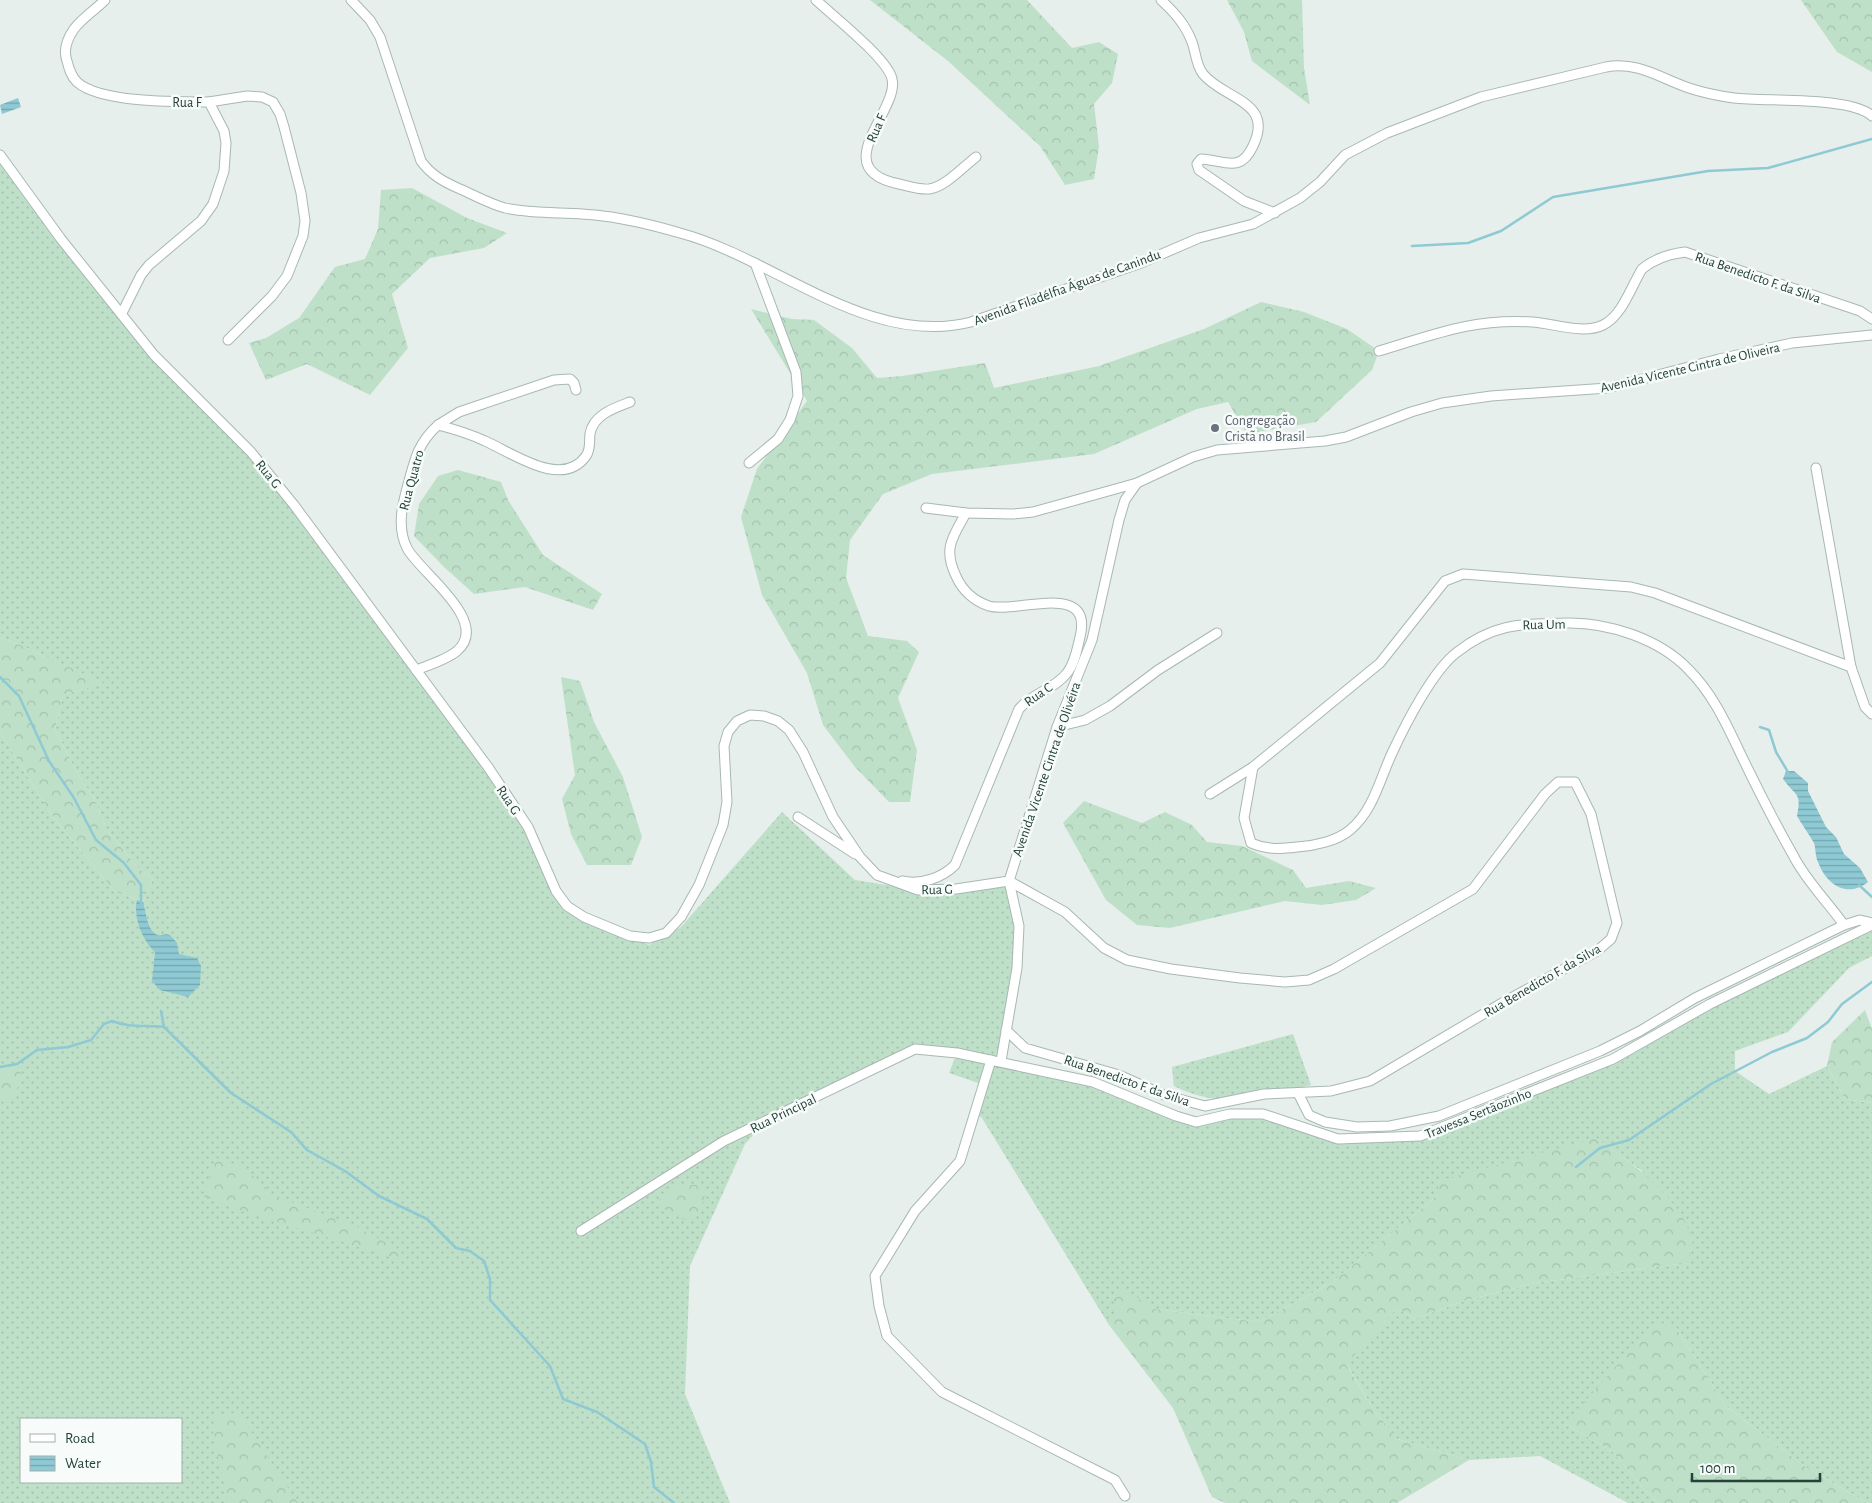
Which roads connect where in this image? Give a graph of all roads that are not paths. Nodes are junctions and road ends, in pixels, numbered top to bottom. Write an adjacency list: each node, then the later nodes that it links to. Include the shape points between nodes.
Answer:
1 (105, 0): 5 (street, Rua F, via 74,29 66,46 68,66 78,83 122,97 164,102)
2 (351, 0): 10 (street, Avenida Filadélfia Águas de Canindu, via 370,20 380,37 421,161 437,177 503,207 603,216 682,233)
3 (816, 0): 8 (street, Rua F, via 880,59 892,77 890,100 876,121 867,150 868,164 875,175 888,182 929,189 938,186)
4 (1161, 0): 9 (street, via 1184,24 1203,74 1244,101 1252,109 1258,124 1250,153 1241,162 1233,165 1201,159 1197,164 1199,170 1244,201)
5 (209, 102): 11 (street, Rua F, via 224,131 226,143 224,171 213,204 201,221 149,265); 14 (street, via 247,96 273,102 284,127 305,221 303,236 287,276 272,296)
6 (1872, 116): 9 (street, Avenida Filadélfia Águas de Canindu, via 1866,110 1843,104 1762,101 1706,94 1639,67 1620,64 1481,97 1387,133 1345,156 1320,182)
7 (0, 156): 11 (street, Rua G, via 61,239)
8 (976, 157)
9 (1275, 213): 10 (street, Avenida Filadélfia Águas de Canindu, via 1253,224 1199,238 1141,263 949,328 917,327 890,321 838,303)
10 (755, 263): 19 (street, via 796,372 798,396 790,420 778,438)
11 (122, 313): 26 (street, Rua G, via 154,355 251,452 294,504)
12 (1872, 319): 15 (street, Rua Benedicto F. da Silva, via 1860,312 1685,252 1648,264 1613,319 1602,326 1587,329 1532,322 1468,324)
13 (1872, 335): 21 (street, Avenida Vicente Cintra de Oliveira, via 1792,343 1719,358 1608,388 1491,396 1442,403 1346,437 1217,450 1175,464)
14 (228, 340)
15 (1379, 351)
16 (576, 390): 18 (street, Rua Quatro, via 570,379 554,380 459,412)
17 (630, 402): 18 (street, via 598,418 590,434 588,455 581,462 560,469 531,464 476,437)
18 (438, 425): 26 (street, Rua Quatro, via 418,446 402,503 401,523 407,548 459,610 465,639 458,650)
19 (749, 462)
20 (1816, 468): 25 (street)
21 (1137, 483): 23 (street, Avenida Vicente Cintra de Oliveira, via 1033,512); 28 (street, Avenida Vicente Cintra de Olivéira, via 1125,500 1119,520 1092,640)
22 (926, 508): 23 (street, Avenida Vicente Cintra de Oliveira)
23 (966, 513): 33 (street, Rua C, via 954,534 948,556 960,584 973,598 990,606 1006,608 1048,602 1074,608 1082,631 1076,656 1067,674 1027,699 1019,708 956,865 930,880 907,882)
24 (1217, 633): 28 (street, via 1158,670 1110,706 1085,720)
25 (1851, 667): 27 (street, via 1865,706); 29 (street, via 1631,586 1463,574 1445,581 1380,663)
26 (416, 670): 32 (street, Rua G, via 488,767 528,828 556,891 567,906 584,917 630,936 649,938 666,933 681,917 699,885 723,825 727,802 724,746 728,732 750,715 778,721 789,730 803,752 833,817)
27 (1872, 714)
28 (1057, 727): 34 (street, Avenida Vicente Cintra de Olivéira)
29 (1253, 767): 30 (street); 36 (street, Rua Um, via 1244,818 1251,843 1263,848 1314,846 1348,832 1359,822 1370,806 1413,712 1443,666 1456,653 1492,630 1515,624 1577,623 1610,628 1670,654 1708,693 1724,718 1794,858)
30 (1210, 794)
31 (798, 817): 32 (street)
32 (860, 857): 33 (street, Rua G)
33 (877, 875): 34 (street, Rua G, via 918,890 956,889)
34 (1009, 881): 37 (street, Avenida Vicente Cintra de Olivéira, via 1019,926 1017,968); 40 (street, Rua Benedicto F. da Silva, via 1065,912 1104,948 1127,960 1240,978 1285,982 1309,980 1334,969 1473,889 1545,794 1558,782 1575,782 1591,814 1614,903 1617,924 1611,939 1597,951 1370,1082 1331,1091)
35 (1872, 924): 36 (street, via 1860,920); 39 (street, Travessa Sertãozinho, via 1710,1004 1613,1059 1420,1136 1338,1139 1263,1114 1230,1114 1196,1122 1093,1082)
36 (1844, 925): 40 (street, via 1695,998 1600,1051 1439,1116 1390,1126 1333,1124 1309,1115)
37 (1006, 1030): 39 (street, Avenida Vicente Cintra de Olivéira); 40 (street, Rua Benedicto F. da Silva, via 1025,1048 1118,1074 1164,1095 1205,1106 1264,1094)
38 (991, 1060): 39 (street, Rua Principal); 41 (street, Rua Principal, via 915,1049 724,1142); 42 (street, via 960,1161 915,1211 875,1276 887,1336 942,1392 1115,1480)
39 (1001, 1061)
40 (1298, 1093)
41 (581, 1231)
42 (1125, 1496)

